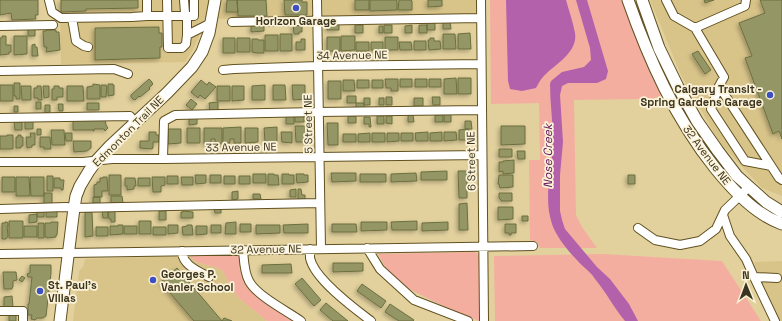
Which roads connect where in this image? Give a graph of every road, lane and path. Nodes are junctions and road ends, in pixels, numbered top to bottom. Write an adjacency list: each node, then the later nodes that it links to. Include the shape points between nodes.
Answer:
1 (49, 0): 16 (street, via 52,12 61,18)
2 (147, 0): 13 (street)
3 (167, 0): 14 (street)
4 (184, 0): 15 (street)
5 (194, 0): 15 (street, via 194,16)
6 (215, 0): 20 (main road, Edmonton Trail NE)
7 (317, 0): 18 (street, 5 Street NE)
8 (481, 0): 17 (street, 6 Street NE)
9 (628, 0): 44 (main road, 32 Avenue NE, via 648,54 684,125 706,157)
10 (642, 0): 43 (main road, 32 Avenue NE, via 659,48 697,121 737,176)
11 (666, 0): 23 (street, via 674,16)
12 (746, 0): 23 (street, via 746,6)
13 (147, 16): 14 (street); 16 (street)
14 (168, 16): 15 (street); 24 (street, via 168,48 182,48 186,44)
15 (187, 16): 24 (street)
16 (72, 18): 25 (street, via 76,41)
17 (481, 18): 18 (street); 26 (street, 6 Street NE)
18 (317, 21): 19 (street); 27 (street, 5 Street NE)
19 (232, 22)
20 (211, 23): 24 (street); 35 (main road, Edmonton Trail NE, via 202,52 192,67)
21 (53, 25): 22 (street)
22 (0, 26)
23 (695, 28): 31 (street, via 724,77)
24 (187, 35)
25 (88, 47)
26 (481, 64): 27 (street, 34 Avenue NE); 32 (street, 6 Street NE)
27 (318, 66): 28 (street, 34 Avenue NE); 33 (street, 5 Street NE)
28 (223, 70)
29 (0, 71): 30 (street, via 114,69)
30 (128, 74)
31 (718, 86): 41 (street); 41 (street, via 711,109 736,148 745,161)
32 (481, 110): 33 (street); 36 (street, 6 Street NE)
33 (318, 112): 37 (street, 5 Street NE); 38 (street, via 175,115 164,122)
34 (0, 118): 35 (street, via 130,116)
35 (135, 122): 39 (main road, Edmonton Trail NE)
36 (482, 155): 37 (street, 33 Avenue NE); 52 (street, 6 Street NE)
37 (319, 157): 38 (street, 33 Avenue NE); 45 (street, 5 Street NE)
38 (163, 159): 39 (street, 33 Avenue NE)
39 (97, 160): 40 (street, 33 Avenue NE); 47 (main road, Edmonton Trail NE, via 80,186)
40 (0, 162)
41 (772, 166): 42 (street)
42 (782, 180)
43 (749, 187): 44 (street); 48 (main road, 32 Avenue NE)
44 (740, 196): 49 (street, via 725,210); 50 (main road, 32 Avenue NE, via 758,212)
45 (320, 203): 47 (street); 54 (street, 5 Street NE)
46 (0, 208): 47 (street)
47 (74, 208): 59 (main road, Edmonton Trail NE)
48 (782, 212)
49 (723, 216): 51 (street, via 716,229 700,241 680,245 655,240); 62 (street, via 730,236 746,259)
50 (782, 224)
51 (638, 228)
52 (483, 246): 53 (street, 32 Avenue NE); 55 (street, 32 Avenue NE); 70 (street, 6 Street NE)
53 (533, 246)
54 (321, 248): 55 (street, 32 Avenue NE); 56 (street, 32 Avenue NE)
55 (367, 248): 69 (street, via 380,269 414,300)
56 (310, 249): 57 (street, 32 Avenue NE); 68 (street, via 310,259 317,273 344,301)
57 (243, 250): 58 (street, 32 Avenue NE); 67 (street, via 244,265 255,289)
58 (182, 251): 59 (street, 32 Avenue NE); 61 (street, via 185,261)
59 (68, 253): 60 (street, 32 Avenue NE); 66 (main road, Edmonton Trail NE)
60 (0, 254)
61 (209, 277)
62 (754, 277): 63 (street); 71 (street)
63 (777, 278)
64 (0, 311): 65 (street, via 23,311)
65 (23, 321)
66 (60, 321)
67 (301, 321)
68 (371, 321)
69 (468, 321)
70 (484, 321)
71 (775, 321)

